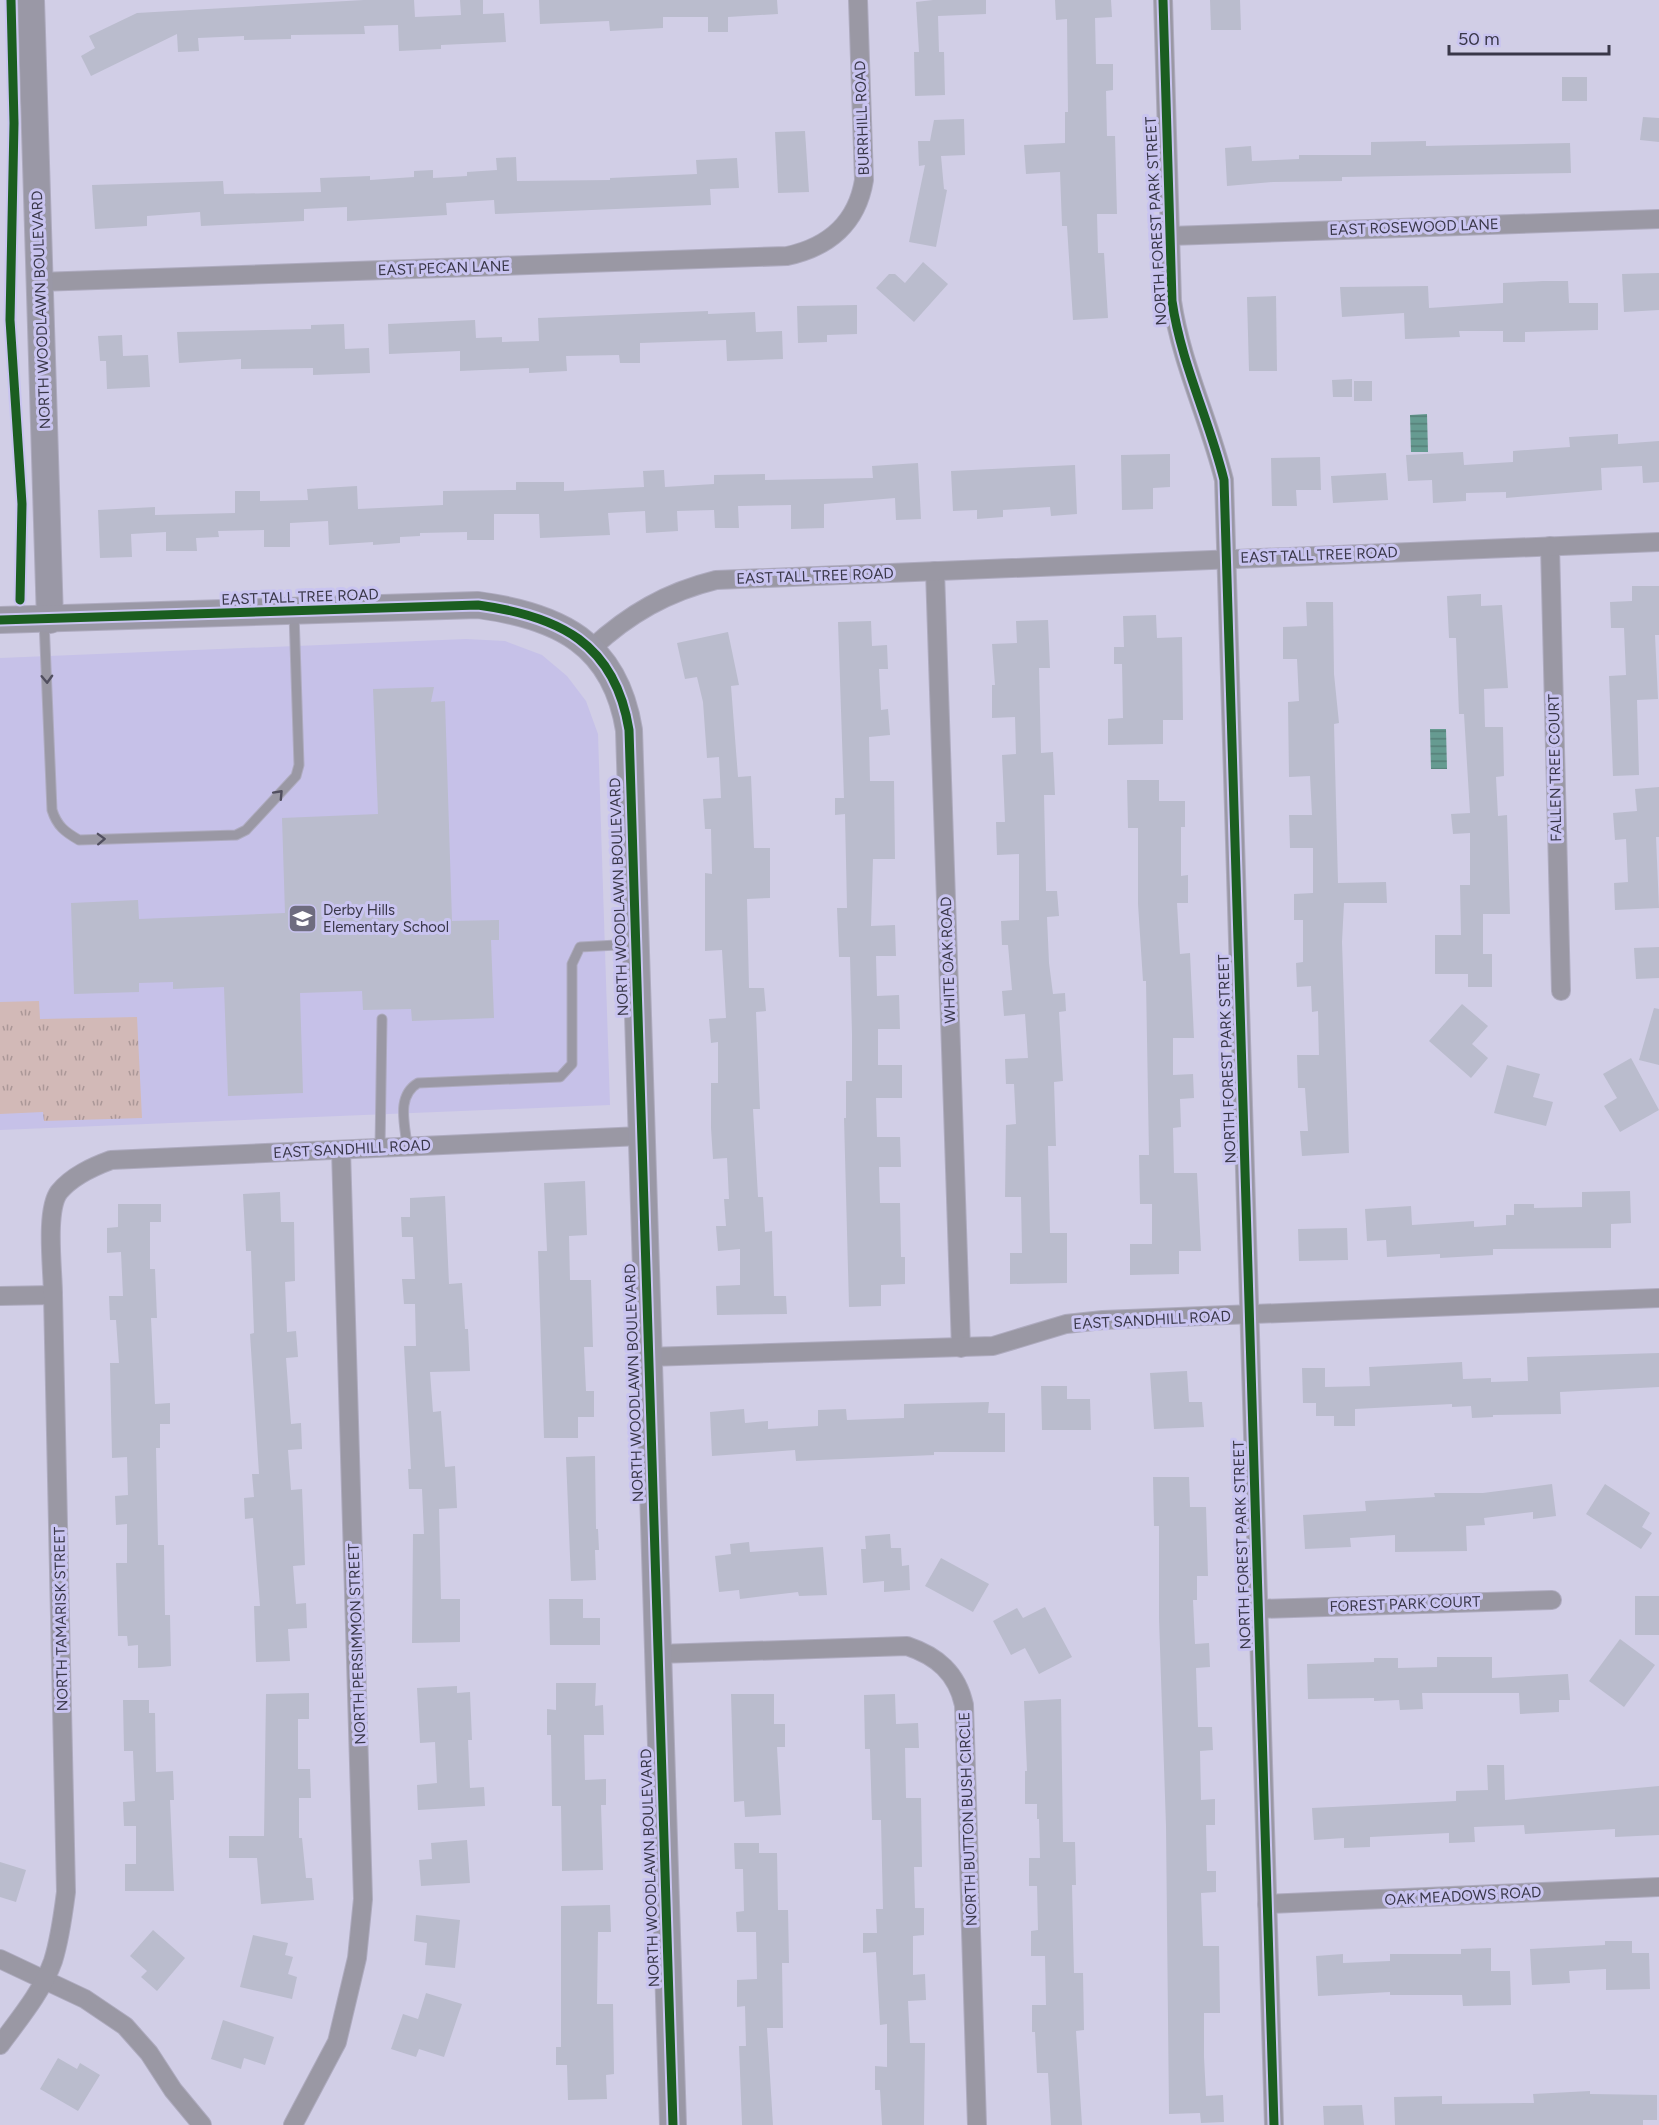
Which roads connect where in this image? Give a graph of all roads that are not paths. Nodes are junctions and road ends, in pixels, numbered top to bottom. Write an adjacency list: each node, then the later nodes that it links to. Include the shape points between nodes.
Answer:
1 (31, 0): 7 (street, NORTH WOODLAWN BOULEVARD)
2 (858, 0): 5 (street, BURRHILL ROAD, via 864,180 858,204)
3 (1163, 0): 6 (street, NORTH FOREST PARK STREET)
4 (1659, 219): 6 (street, EAST ROSEWOOD LANE)
5 (842, 230): 7 (street, EAST PECAN LANE, via 824,243 787,256)
6 (1170, 236): 10 (street, NORTH FOREST PARK STREET, via 1176,332 1224,480)
7 (39, 282): 13 (street, NORTH WOODLAWN BOULEVARD)
8 (1659, 542): 9 (street, EAST TALL TREE ROAD)
9 (1550, 546): 10 (street, EAST TALL TREE ROAD); 17 (street, FALLEN TREE COURT)
10 (1226, 559): 11 (street, EAST TALL TREE ROAD); 27 (street, NORTH FOREST PARK STREET)
11 (935, 571): 15 (street, EAST TALL TREE ROAD, via 716,580 689,586 632,615); 28 (street, WHITE OAK ROAD)
12 (294, 612): 13 (street, EAST TALL TREE ROAD); 13 (lane, one-way to 12, via 52,810 56,823 79,840 236,835 246,830 296,776); 15 (street, EAST TALL TREE ROAD, via 478,605 538,618)
13 (47, 620): 14 (street, EAST TALL TREE ROAD)
14 (0, 621)
15 (592, 648): 16 (street, NORTH WOODLAWN BOULEVARD, via 613,681 629,730)
16 (635, 944): 19 (street, NORTH WOODLAWN BOULEVARD); 20 (lane, via 580,947 572,963 572,1064 560,1077 418,1083 404,1097)
17 (1561, 991)
18 (382, 1019): 21 (lane)
19 (641, 1136): 20 (street, EAST SANDHILL ROAD); 29 (street, NORTH WOODLAWN BOULEVARD)
20 (407, 1146): 21 (street, EAST SANDHILL ROAD)
21 (380, 1148): 22 (street, EAST SANDHILL ROAD)
22 (341, 1150): 23 (street, EAST SANDHILL ROAD, via 111,1160); 39 (street, NORTH PERSIMMON STREET, via 363,1899 357,1958 337,2042)
23 (69, 1183): 24 (street, NORTH TAMARISK STREET, via 54,1204)
24 (53, 1295): 25 (street); 36 (street, NORTH TAMARISK STREET, via 66,1892 61,1931)
25 (0, 1296)
26 (1659, 1298): 27 (street, EAST SANDHILL ROAD)
27 (1249, 1315): 28 (street, EAST SANDHILL ROAD, via 1094,1321 1047,1329 993,1346); 31 (street, NORTH FOREST PARK STREET)
28 (961, 1348): 29 (street, EAST SANDHILL ROAD)
29 (648, 1357): 32 (street, NORTH WOODLAWN BOULEVARD)
30 (1552, 1600): 31 (street, FOREST PARK COURT)
31 (1258, 1609): 34 (street, NORTH FOREST PARK STREET)
32 (658, 1654): 40 (street, NORTH WOODLAWN BOULEVARD); 41 (street, NORTH BUTTON BUSH CIRCLE, via 907,1646 929,1654 953,1676 964,1705)
33 (1659, 1887): 34 (street, OAK MEADOWS ROAD)
34 (1268, 1904): 42 (street, NORTH FOREST PARK STREET)
35 (0, 1959): 36 (street)
36 (44, 1980): 37 (street, NORTH TAMARISK STREET); 38 (street, via 85,1999 125,2026)
37 (0, 2045)
38 (201, 2125)
39 (293, 2125)
40 (673, 2125)
41 (977, 2125)
42 (1274, 2125)

